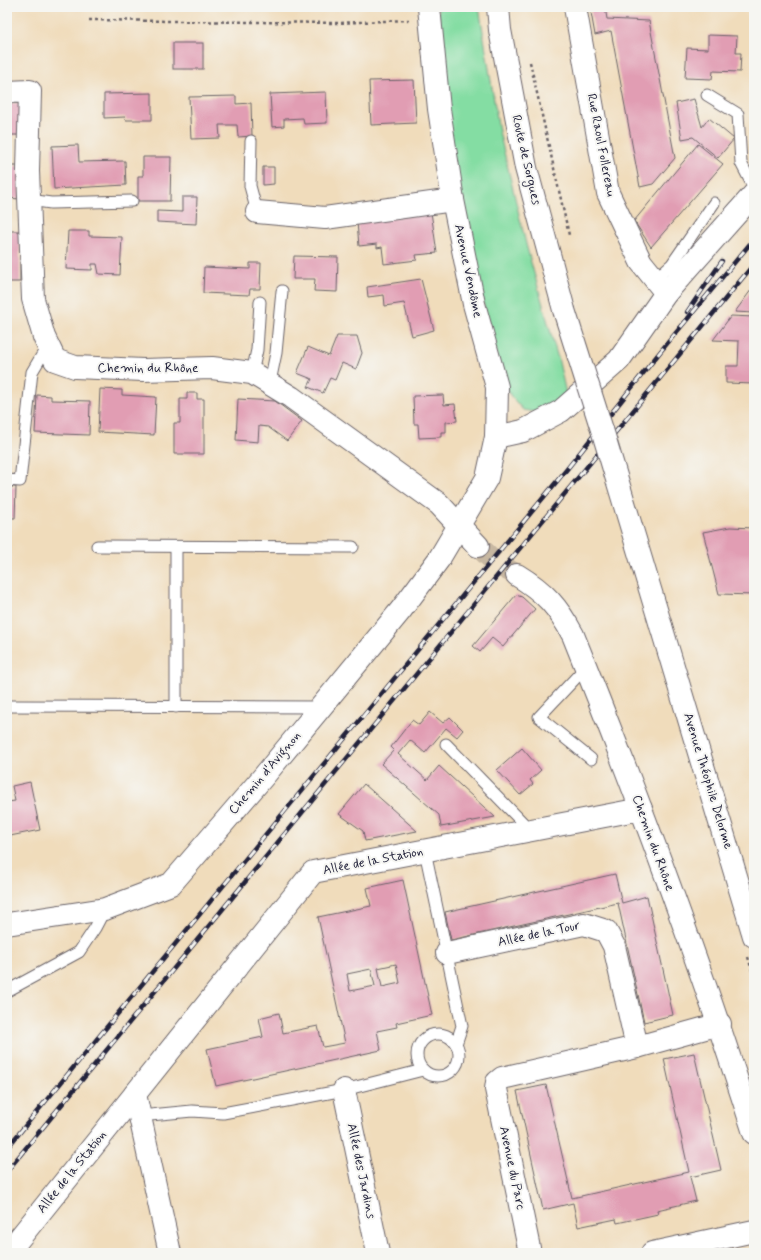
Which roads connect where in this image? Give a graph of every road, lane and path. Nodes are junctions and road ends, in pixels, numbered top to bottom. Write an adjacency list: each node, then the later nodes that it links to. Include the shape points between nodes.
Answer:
1 (498, 7): 30 (street, Route de Sorgues, bridge, via 526,168 564,310)
2 (574, 7): 17 (street, Rue Raoul Follereau, via 608,193 641,262)
3 (430, 13): 4 (path, via 338,23); 13 (street, Avenue Vendôme, via 439,109)
4 (89, 20)
5 (530, 61): 16 (path)
6 (7, 92): 11 (street, Chemin du Rhône, via 30,91)
7 (707, 95): 9 (lane, via 738,114 741,163)
8 (251, 141): 15 (lane, via 250,186)
9 (754, 188)
10 (754, 194): 17 (street)
11 (29, 200): 12 (lane, via 51,203); 20 (street, Chemin du Rhône, via 33,299)
12 (132, 200)
13 (453, 200): 15 (street, via 325,218); 22 (street, Avenue Vendôme, via 474,304 497,387)
14 (714, 203): 17 (lane)
15 (257, 212)
16 (569, 237)
17 (660, 286): 22 (street, via 619,360 561,411 523,431)
18 (282, 291): 21 (lane, via 276,353)
19 (260, 302): 21 (lane, via 257,350)
20 (48, 345): 21 (street, Chemin du Rhône, via 55,360 75,367 143,370 212,368); 23 (lane, via 32,372 20,480)
21 (261, 378): 24 (street, Chemin du Rhône, via 439,504)
22 (496, 437): 24 (street, Avenue Vendôme, via 487,478)
23 (7, 480)
24 (459, 525): 27 (street, Chemin du Rhône); 34 (street, Chemin d'Avignon, via 401,610)
25 (97, 546): 28 (lane)
26 (353, 546): 28 (lane)
27 (478, 546)
28 (176, 547): 33 (lane)
29 (517, 575): 31 (street, Chemin du Rhône, via 538,588 562,614)
30 (661, 626): 42 (street, Avenue Théophile Delorme)
31 (586, 668): 36 (lane, via 540,716); 37 (street, Chemin du Rhône)
32 (7, 706): 33 (lane)
33 (176, 707): 34 (lane)
34 (320, 707): 40 (street, Chemin d'Avignon, via 171,884)
35 (446, 744): 38 (lane)
36 (591, 759)
37 (641, 809): 38 (street, Allée de la Station); 45 (street, Chemin du Rhône)
38 (530, 830): 39 (street, Allée de la Station)
39 (424, 851): 43 (lane); 50 (street, Allée de la Station, via 314,872)
40 (105, 909): 41 (street, Chemin d'Avignon); 44 (lane, via 96,928 79,952)
41 (7, 924)
42 (754, 936)
43 (447, 953): 46 (lane, via 462,1026); 47 (street, Allée de la Tour, via 584,924 606,931 614,946)
44 (7, 991)
45 (720, 1024): 47 (street); 52 (street, Chemin du Rhône)
46 (456, 1044): 48 (lane, via 459,1057 454,1069 448,1074 435,1076); 48 (lane, via 452,1038 438,1033 424,1038 419,1043 416,1057)
47 (637, 1047): 57 (street, Avenue du Parc, via 502,1078 497,1082 496,1089)
48 (423, 1070): 49 (lane)
49 (344, 1090): 51 (lane, via 222,1113 192,1111); 56 (street, Allée des Jardins)
50 (135, 1094): 51 (street); 54 (street, Allée de la Station, via 18,1240)
51 (140, 1116): 55 (street)
52 (754, 1133)
53 (754, 1231): 58 (street)
54 (7, 1250)
55 (170, 1253)
56 (378, 1253)
57 (530, 1253)
58 (652, 1253)

